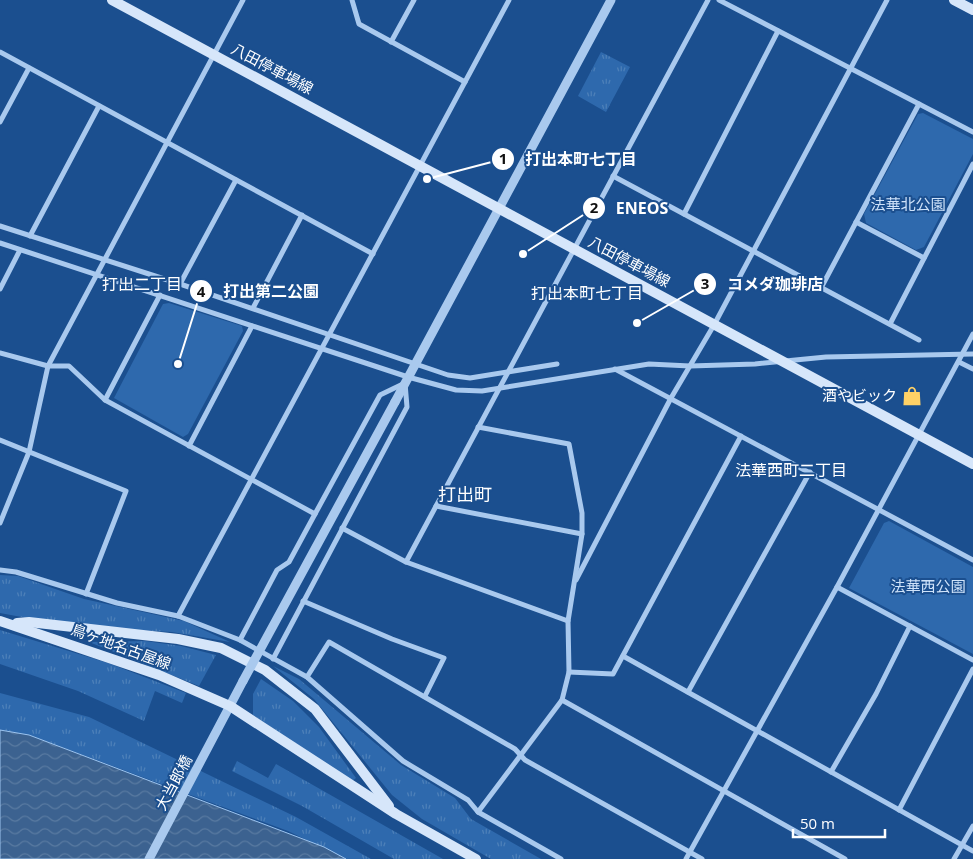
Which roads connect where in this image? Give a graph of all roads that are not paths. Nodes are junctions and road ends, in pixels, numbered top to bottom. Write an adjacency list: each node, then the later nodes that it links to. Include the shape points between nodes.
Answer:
1 (112, 0): 15 (main road, 八田停車場線)
2 (243, 0): 15 (street)
3 (352, 0): 13 (street, via 358,24)
4 (414, 0): 13 (street)
5 (509, 0): 18 (street)
6 (611, 0): 28 (street, 大当郎橋)
7 (708, 0): 26 (street)
8 (719, 0): 12 (street)
9 (887, 0): 17 (street)
10 (954, 0): 11 (main road)
11 (973, 10)
12 (778, 31): 17 (street); 29 (street)
13 (391, 42): 18 (street)
14 (0, 52): 16 (street)
15 (214, 55): 23 (street); 25 (main road, 八田停車場線)
16 (29, 68): 20 (street); 21 (street)
17 (850, 68): 19 (street); 37 (street)
18 (465, 82): 25 (street)
19 (919, 104): 22 (street); 31 (street)
20 (99, 106): 23 (street); 33 (street)
21 (0, 122)
22 (973, 132)
23 (167, 142): 27 (street); 40 (street)
24 (973, 164): 39 (street)
25 (420, 166): 28 (main road, 八田停車場線); 38 (street)
26 (613, 176): 29 (street); 35 (street)
27 (236, 180): 30 (street); 42 (street)
28 (498, 208): 35 (main road, 八田停車場線); 59 (street, 大当郎橋)
29 (684, 214): 37 (street)
30 (302, 215): 38 (street); 46 (street)
31 (856, 222): 39 (street); 43 (street)
32 (0, 226): 33 (street)
33 (30, 236): 40 (street)
34 (0, 243): 36 (street)
35 (573, 249): 48 (main road, 八田停車場線); 65 (street)
36 (20, 250): 41 (street); 44 (street)
37 (753, 251): 43 (street); 48 (street)
38 (373, 254): 51 (street)
39 (924, 258): 47 (street)
40 (103, 260): 41 (street); 42 (street)
41 (96, 274): 45 (street); 61 (street)
42 (180, 284): 46 (street)
43 (821, 288): 47 (street)
44 (0, 289)
45 (160, 295): 49 (street); 69 (street)
46 (253, 308): 51 (street)
47 (890, 324): 52 (street)
48 (714, 325): 57 (main road, 八田停車場線); 62 (street)
49 (252, 326): 53 (street); 74 (street)
50 (973, 334): 56 (street)
51 (329, 335): 53 (street); 59 (street)
52 (919, 340)
53 (322, 348): 66 (street); 78 (street)
54 (0, 353): 61 (street)
55 (973, 354): 56 (street)
56 (962, 355): 57 (street, via 826,357); 58 (street)
57 (781, 361): 62 (street); 71 (main road, 八田停車場線)
58 (959, 362): 64 (street); 71 (street)
59 (416, 363): 65 (street, via 470,378); 66 (street, 大当郎橋)
60 (557, 364): 65 (street)
61 (48, 366): 69 (street, via 69,366); 75 (street)
62 (690, 366): 63 (street, via 649,364); 68 (street)
63 (615, 369): 67 (street); 68 (street)
64 (973, 369)
65 (507, 372): 67 (street)
66 (407, 380): 67 (street, via 456,390); 81 (street, via 380,395); 83 (street, via 407,407); 107 (street, 大当郎橋, bridge)
67 (498, 388): 70 (street)
68 (671, 398): 72 (street); 88 (street)
69 (105, 400): 74 (street)
70 (478, 427): 79 (street); 84 (street, via 568,444 582,514)
71 (919, 435): 76 (main road, 八田停車場線); 80 (street)
72 (741, 436): 77 (street); 98 (street)
73 (0, 440): 75 (street)
74 (189, 446): 78 (street)
75 (29, 452): 82 (street); 90 (street, via 126,491)
76 (973, 464)
77 (810, 472): 80 (street); 104 (street)
78 (251, 480): 81 (street); 92 (street)
79 (436, 506): 84 (street); 86 (street)
80 (879, 510): 85 (street); 89 (street)
81 (315, 514): 97 (street, via 290,562 277,570)
82 (0, 523)
83 (342, 528): 86 (street); 91 (street)
84 (582, 534): 88 (street)
85 (973, 560)
86 (406, 562): 94 (street)
87 (0, 570): 90 (street)
88 (576, 580): 94 (street)
89 (837, 587): 96 (street); 108 (street)
90 (86, 594): 92 (street)
91 (303, 601): 99 (street); 105 (street, via 444,658)
92 (178, 616): 97 (street)
93 (0, 621): 95 (main road, 鳥ヶ地名古屋線)
94 (568, 621): 102 (street)
95 (13, 624): 107 (main road, 鳥ヶ地名古屋線, via 159,675); 114 (main road, via 29,622 178,639 220,648 265,670 315,709)
96 (910, 626): 100 (street); 110 (street)
97 (240, 640): 99 (street)
98 (623, 656): 102 (street, via 613,674); 104 (street)
99 (273, 659): 103 (street)
100 (973, 660)
101 (973, 669): 112 (street)
102 (569, 672): 106 (street)
103 (307, 677): 105 (street, via 328,642); 113 (street, via 403,761 468,800)
104 (688, 692): 108 (street)
105 (424, 696): 109 (street, via 516,749)
106 (562, 700): 109 (street); 111 (street)
107 (230, 706): 114 (main road, 鳥ヶ地名古屋線); 119 (street, 大当郎橋)
108 (757, 731): 110 (street); 111 (street)
109 (521, 756): 113 (street); 118 (street)
110 (831, 772): 112 (street)
111 (723, 791): 118 (street); 124 (street)
112 (899, 810): 116 (street)
113 (478, 812): 121 (street)
114 (396, 814): 120 (main road)
115 (973, 826): 116 (street)
116 (962, 845): 117 (street); 125 (street)
117 (973, 851)
118 (690, 852): 122 (street); 123 (street)
119 (149, 859)
120 (476, 859)
121 (561, 859)
122 (686, 859)
123 (702, 859)
124 (845, 859)
125 (954, 859)

